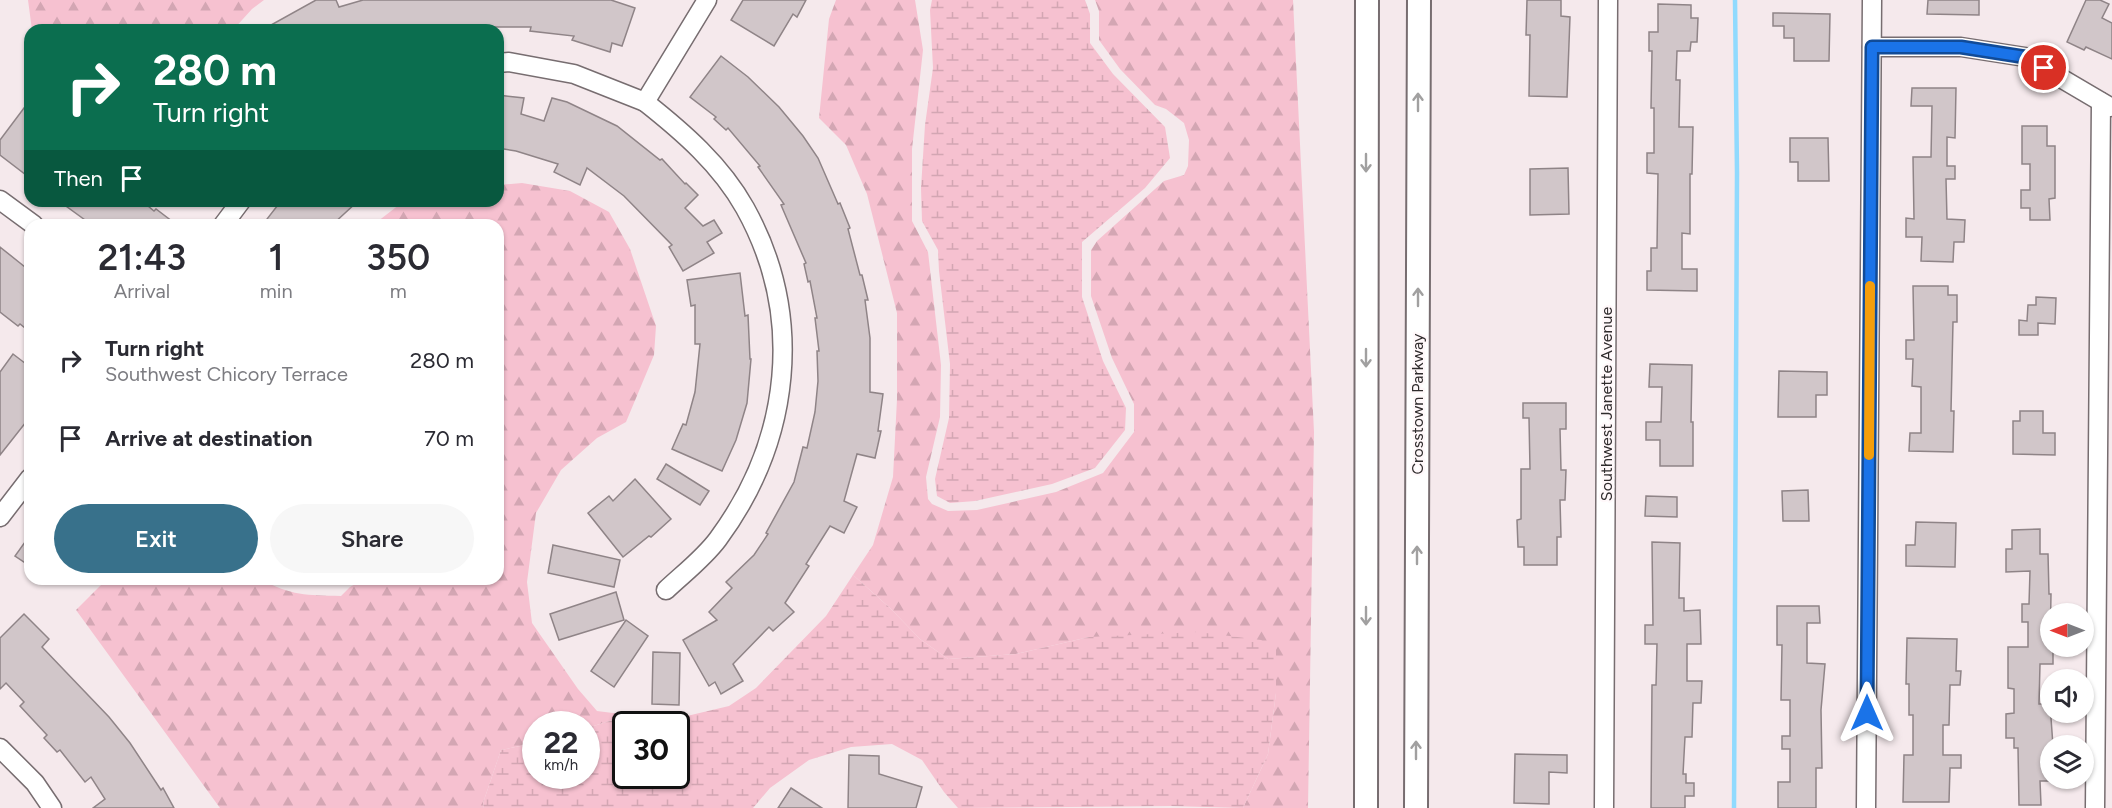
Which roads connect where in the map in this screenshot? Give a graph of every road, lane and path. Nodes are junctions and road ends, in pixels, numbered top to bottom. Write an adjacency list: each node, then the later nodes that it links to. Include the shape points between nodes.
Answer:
1 (707, 0): 8 (street)
2 (1367, 0): 17 (main road, one-way to 17)
3 (1419, 0): 18 (main road, Crosstown Parkway, one-way to 3)
4 (1608, 0): 19 (street, Southwest Janette Avenue)
5 (1872, 0): 6 (street)
6 (1872, 47): 9 (street, via 1961,47 2025,57); 20 (street)
7 (504, 62): 8 (street, via 574,74)
8 (645, 102): 14 (street, via 685,134 744,206 766,250 780,304 783,347 775,419 767,450 743,501 717,541)
9 (2106, 105): 21 (street)
10 (0, 200): 11 (street)
11 (26, 219)
12 (24, 486): 13 (street)
13 (0, 517)
14 (666, 590)
15 (0, 748): 16 (street, via 35,783)
16 (52, 808)
17 (1366, 808)
18 (1416, 808)
19 (1604, 808)
20 (1866, 808)
21 (2095, 808)

